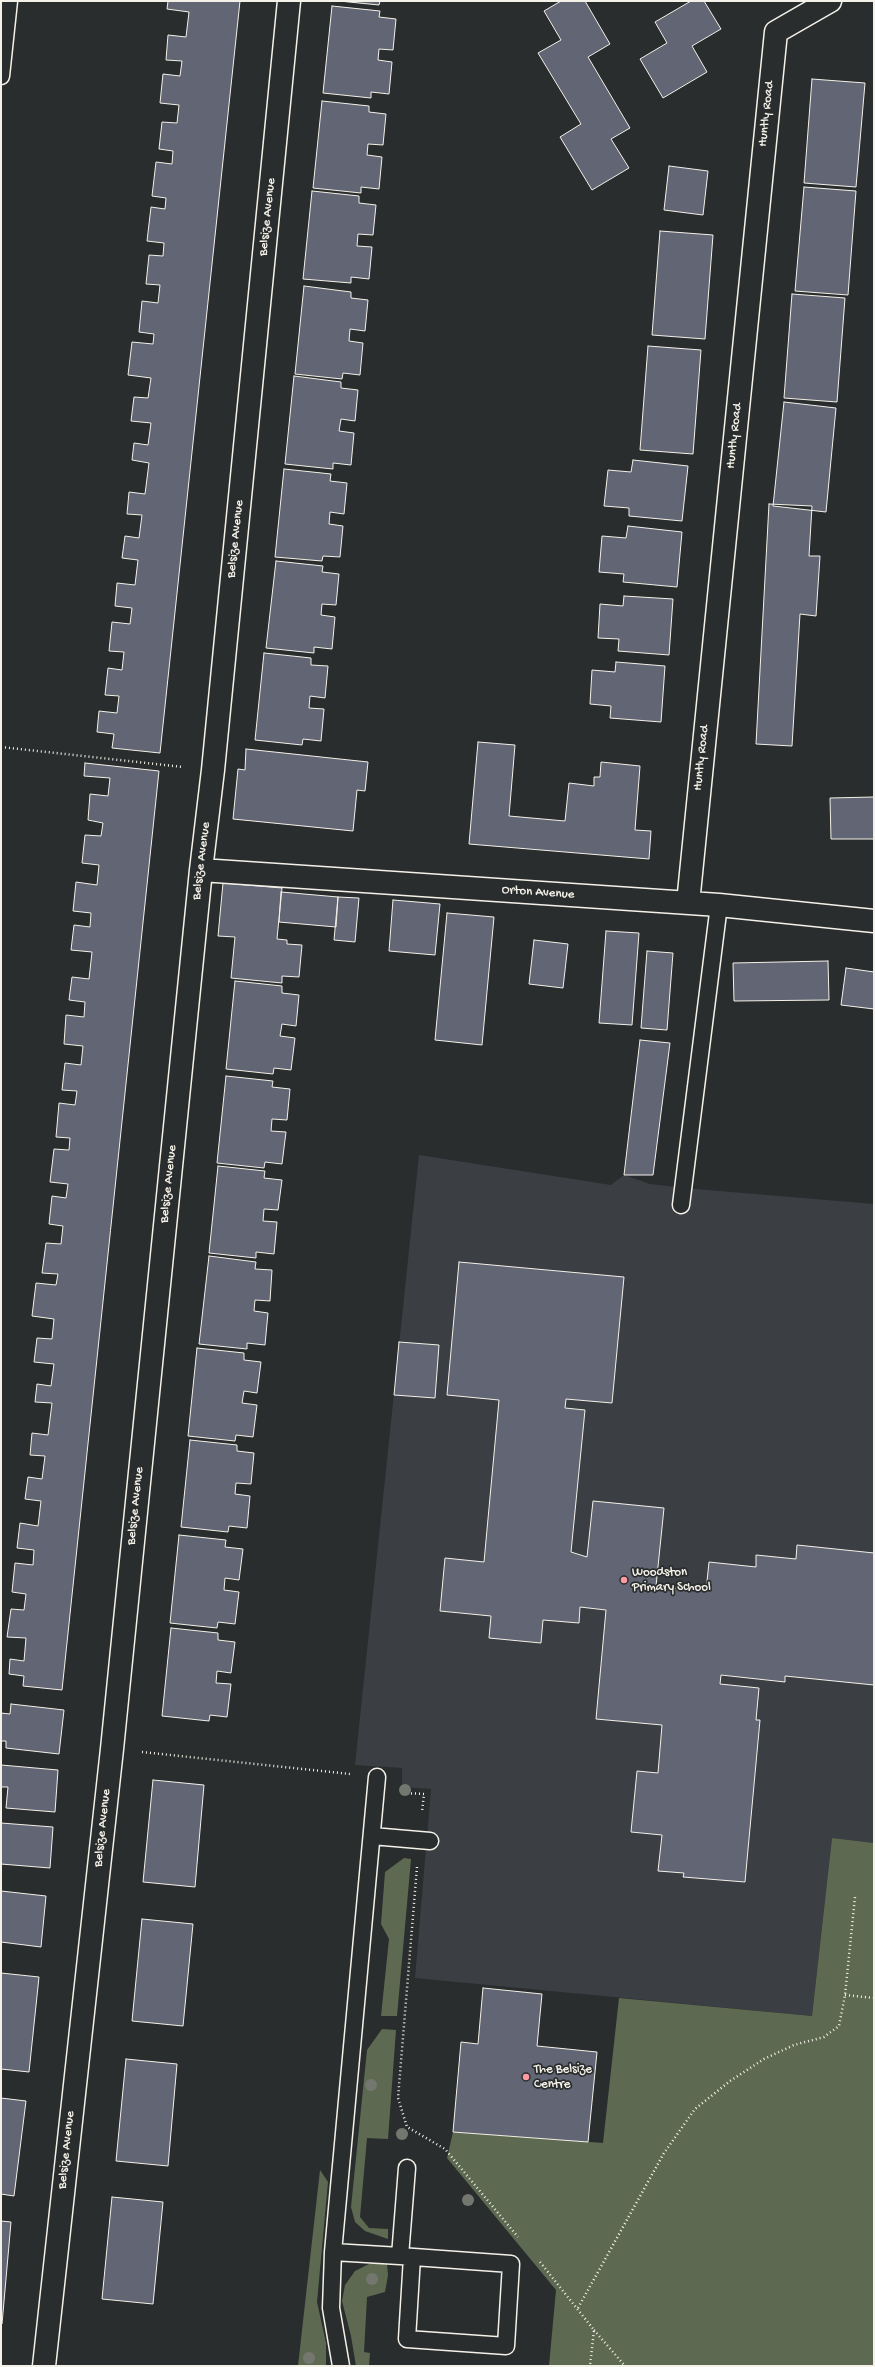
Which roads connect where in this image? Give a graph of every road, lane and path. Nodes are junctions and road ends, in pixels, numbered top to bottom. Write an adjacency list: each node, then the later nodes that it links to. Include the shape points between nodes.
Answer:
1 (10, 1): 4 (lane)
2 (289, 1): 6 (street, Belsize Avenue)
3 (830, 1): 8 (street, Huntly Road, via 776,32)
4 (1, 76)
5 (1, 746): 6 (path)
6 (214, 770): 7 (street, Belsize Avenue)
7 (201, 870): 8 (street, Orton Avenue); 12 (street, Belsize Avenue)
8 (688, 903): 9 (street, Orton Avenue)
9 (719, 905): 10 (street, Orton Avenue); 11 (lane)
10 (874, 921)
11 (681, 1205)
12 (112, 1748): 13 (path); 26 (street, Belsize Avenue)
13 (377, 1777): 14 (lane); 15 (path, via 397,1778 397,1793 424,1794)
14 (372, 1836): 15 (lane); 21 (lane)
15 (425, 1841): 20 (path, via 398,2098 406,2127 444,2149)
16 (855, 1897): 17 (path)
17 (845, 1995): 18 (path); 24 (path, via 839,2026 824,2037 794,2045 764,2059 730,2081 695,2109 664,2153)
18 (874, 1998)
19 (408, 2168): 22 (lane)
20 (521, 2241)
21 (333, 2252): 22 (lane); 27 (lane, via 331,2308)
22 (406, 2257): 22 (lane, via 511,2264 506,2346 407,2339)
23 (537, 2259): 24 (path)
24 (578, 2308): 25 (path)
25 (594, 2330): 28 (path); 29 (path)
26 (44, 2366)
27 (341, 2366)
28 (590, 2366)
29 (625, 2366)

